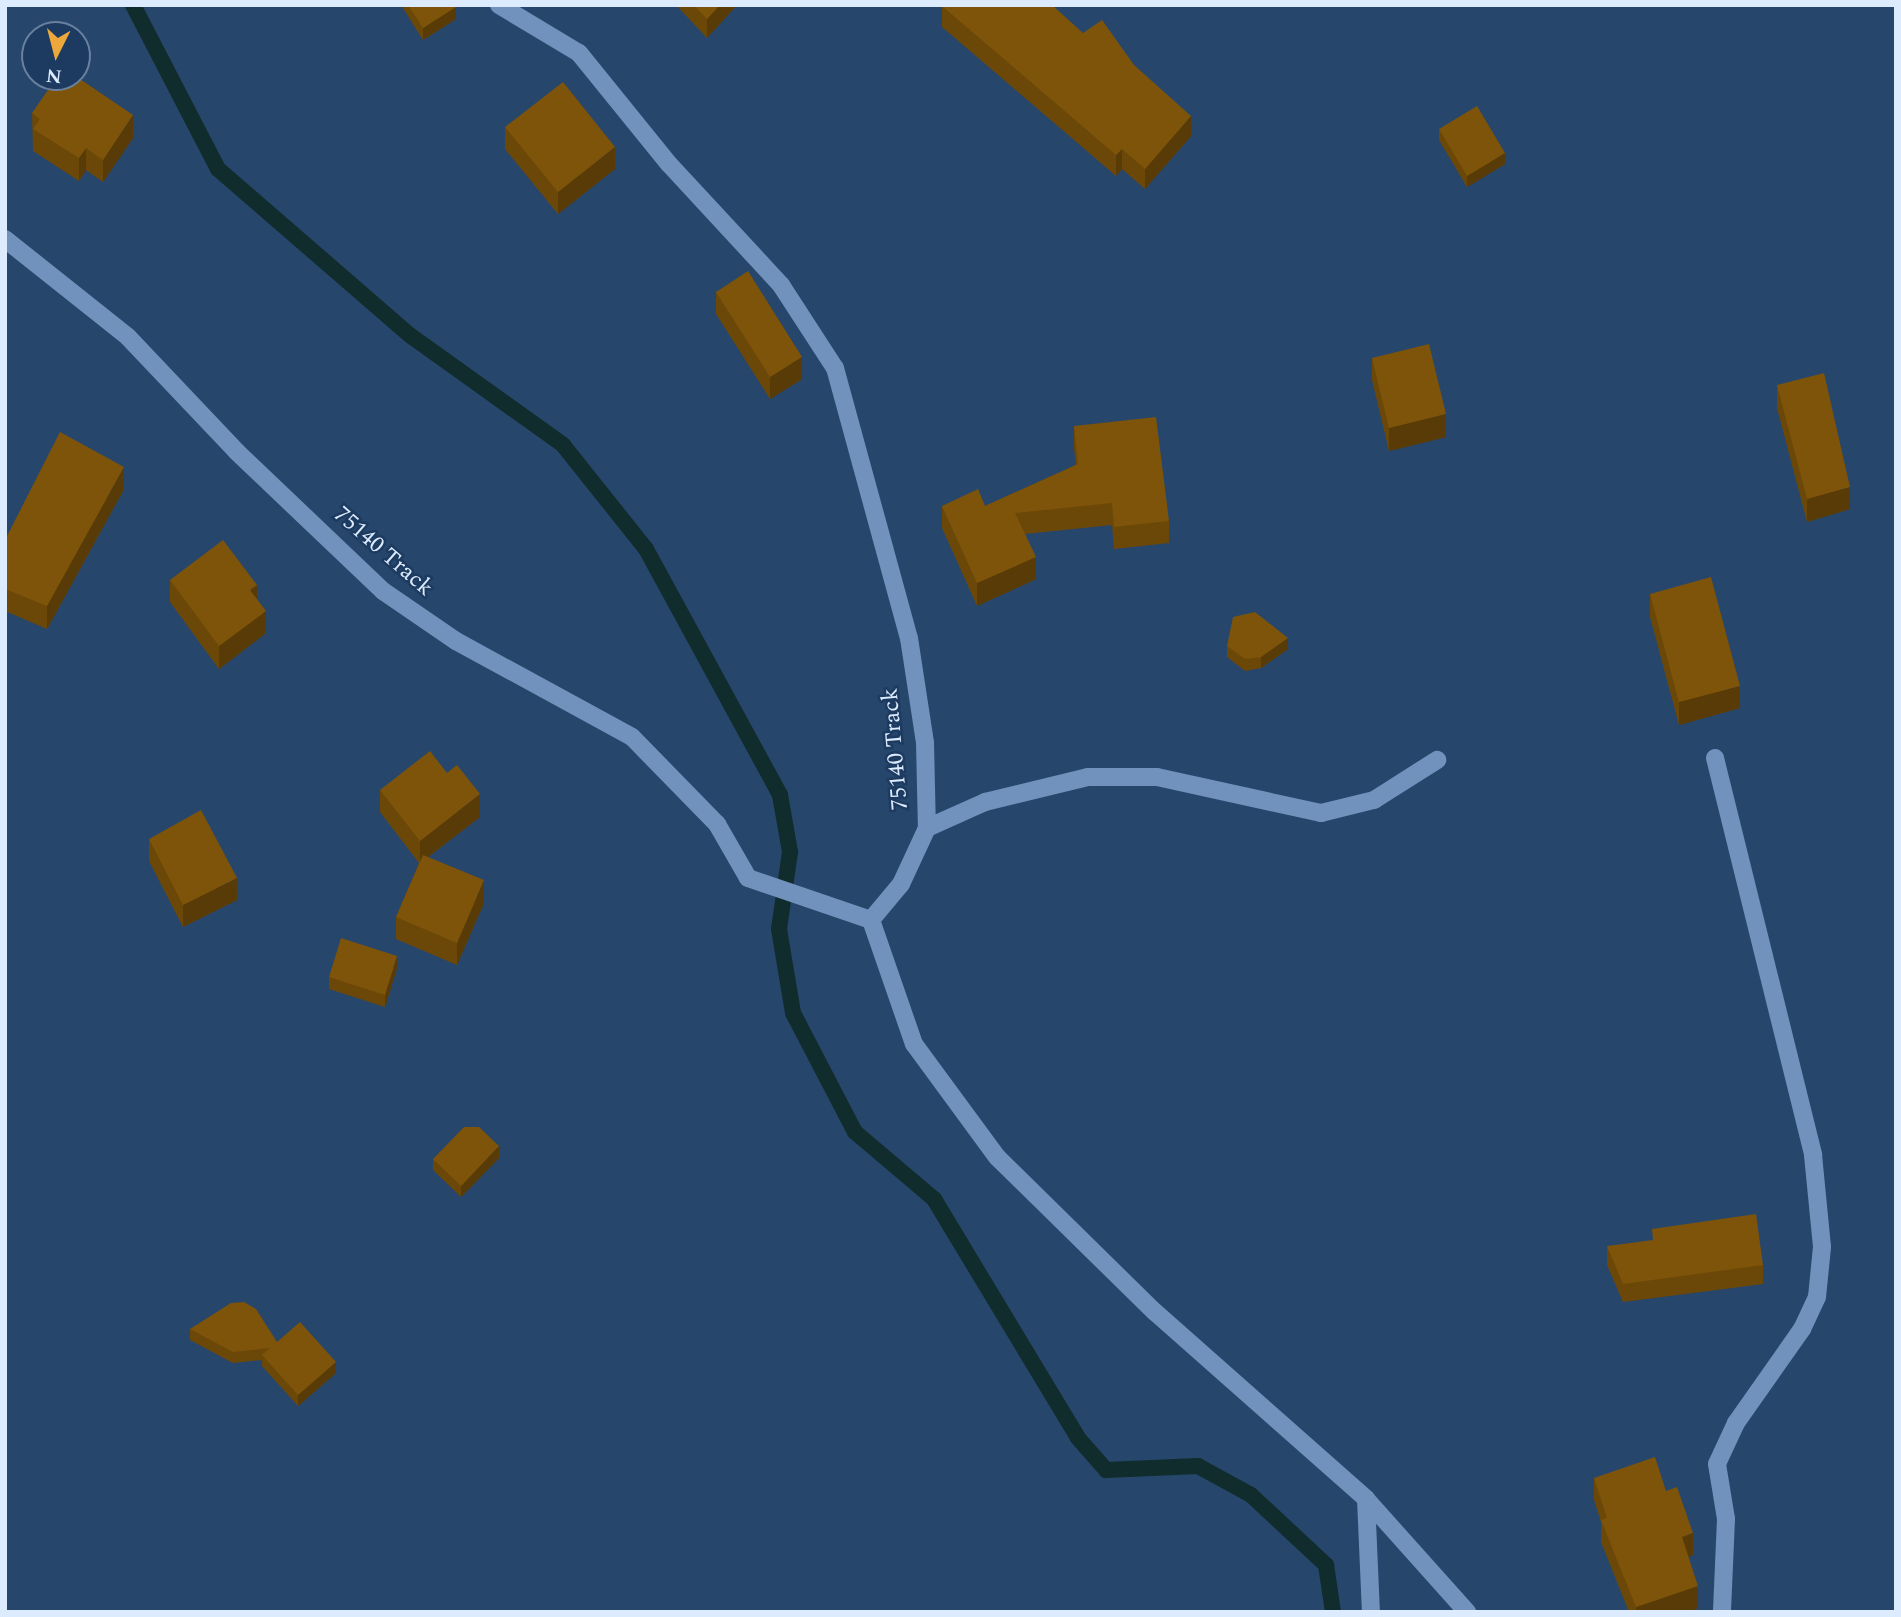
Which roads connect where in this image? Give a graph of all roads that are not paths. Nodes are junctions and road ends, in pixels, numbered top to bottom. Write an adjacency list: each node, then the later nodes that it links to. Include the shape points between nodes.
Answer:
1 (499, 5): 5 (street, 75140 Track, via 579,54 669,164 781,285 829,357 909,638 925,743)
2 (5, 239): 6 (street, 75140 Track, via 128,337 383,591 456,641 632,737 717,824 748,878)
3 (1716, 758): 10 (street, via 1814,1155 1822,1247 1817,1297 1802,1329 1735,1423 1717,1464 1726,1519)
4 (1437, 760): 5 (street, via 1374,800 1321,813 1157,777 1088,777 985,802)
5 (927, 828): 6 (street, 75140 Track, via 901,884)
6 (871, 920): 7 (street, via 914,1044 997,1157 1155,1312)
7 (1366, 1499): 8 (street); 9 (street)
8 (1371, 1612)
9 (1467, 1612)
10 (1722, 1612)

